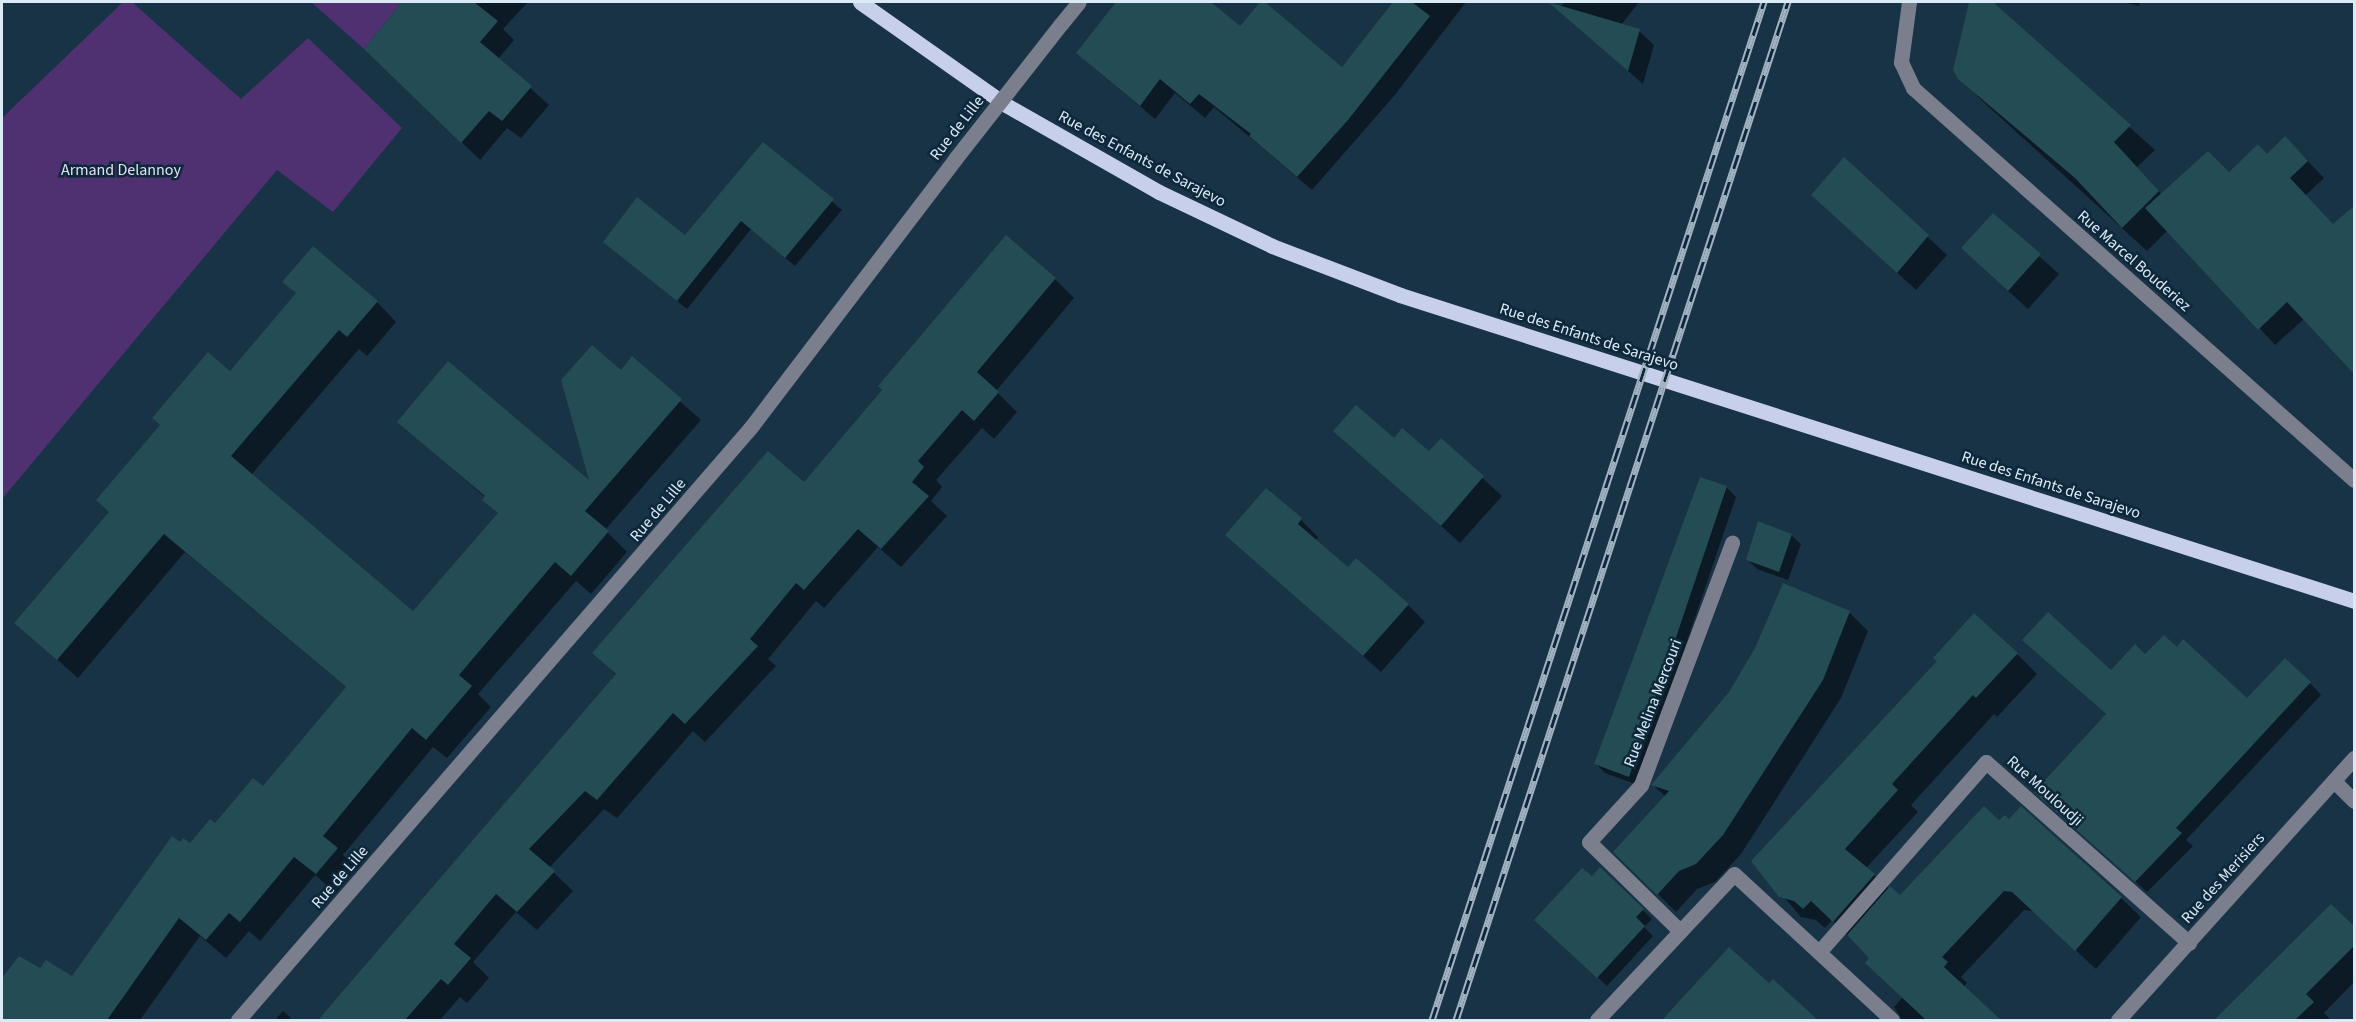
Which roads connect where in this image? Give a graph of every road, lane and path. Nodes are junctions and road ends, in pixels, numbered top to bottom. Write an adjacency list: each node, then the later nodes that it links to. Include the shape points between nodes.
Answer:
1 (860, 2): 6 (main road, Rue des Enfants de Sarajevo, via 1006,105 1159,192 1272,246 1400,295)
2 (1079, 2): 13 (street, Rue de Lille, bridge, via 751,427)
3 (1909, 2): 4 (street, Rue Marcel Bouderiez, via 1901,62 1913,88 1924,100)
4 (2355, 480)
5 (1732, 543): 10 (street, Rue Melina Mercouri, via 1641,785 1589,842)
6 (2355, 601)
7 (2355, 759): 8 (street, Rue des Merisiers)
8 (2334, 782): 9 (street); 11 (street, Rue des Merisiers)
9 (2355, 801)
10 (1680, 931): 12 (street, via 1734,874); 14 (street)
11 (2189, 943): 12 (street, Rue Mouloudji, via 1986,762); 16 (street, Rue des Merisiers)
12 (1819, 952): 15 (street)
13 (238, 1020)
14 (1597, 1020)
15 (1892, 1020)
16 (2118, 1020)

